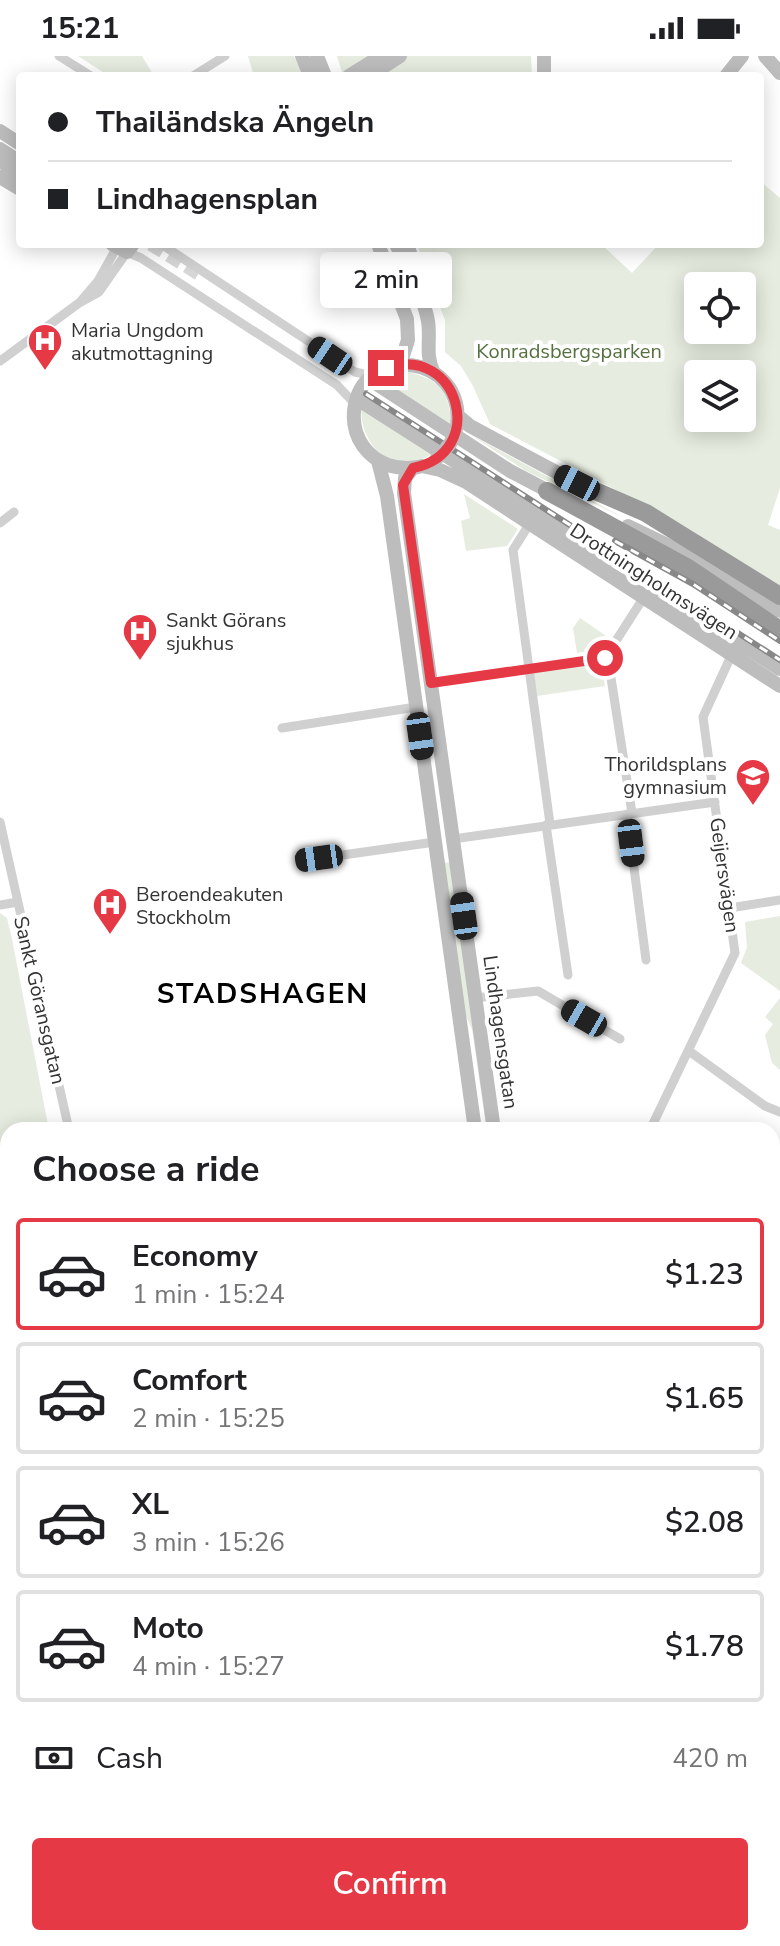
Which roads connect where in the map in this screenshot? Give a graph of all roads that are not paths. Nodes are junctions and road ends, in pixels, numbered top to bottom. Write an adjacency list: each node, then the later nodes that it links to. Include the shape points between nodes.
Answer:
1 (59, 56): 7 (street)
2 (225, 56): 8 (street)
3 (381, 56): 9 (main road)
4 (400, 56): 10 (main road)
5 (742, 56): 11 (main road)
6 (765, 56): 12 (main road)
7 (85, 72)
8 (199, 72)
9 (355, 72)
10 (375, 72)
11 (729, 72)
12 (780, 73)
13 (121, 248): 20 (street, via 79,303)
14 (125, 248): 24 (street, Drottningholmsvägen)
15 (167, 248): 23 (street, Drottningholmsvägen, via 355,372)
16 (380, 248): 21 (main road, via 407,319 408,340)
17 (398, 248): 19 (main road)
18 (409, 248): 19 (main road)
19 (418, 292): 22 (main road, via 429,324 427,351)
20 (0, 361)
21 (400, 365): 22 (main road); 23 (main road)
22 (433, 371): 25 (main road, via 453,393)
23 (374, 379): 24 (main road, via 360,391); 29 (main road, Drottningholmsvägen)
24 (359, 403): 26 (main road, via 357,434); 36 (main road, Drottningholmsvägen)
25 (457, 423): 27 (main road, bridge, via 450,444 437,458); 28 (main road, Drottningholmsvägen)
26 (378, 461): 27 (main road, Drottningholmsvägen); 45 (main road, Lindhagensgatan)
27 (417, 467): 32 (main road, Drottningholmsvägen, via 450,473); 43 (main road, Lindhagensgatan, via 403,485)
28 (577, 483): 33 (main road, Drottningholmsvägen); 34 (highway, via 646,513)
29 (547, 491): 33 (main road, Drottningholmsvägen); 38 (highway, via 688,568)
30 (14, 512): 31 (street)
31 (0, 523)
32 (530, 523): 35 (main road, Drottningholmsvägen); 41 (street, via 513,550)
33 (711, 566): 37 (main road, Drottningholmsvägen)
34 (780, 596)
35 (644, 597): 39 (main road, Drottningholmsvägen); 40 (street)
36 (683, 609): 42 (main road, Drottningholmsvägen); 44 (main road, Drottningholmsvägen)
37 (780, 611)
38 (780, 630)
39 (731, 656): 44 (main road, Drottningholmsvägen); 47 (street, Geijersvägen, via 703,717)
40 (605, 658): 41 (street); 48 (street)
41 (529, 668): 43 (street); 50 (street)
42 (780, 669)
43 (431, 683): 51 (main road, Lindhagensgatan)
44 (780, 686)
45 (416, 707): 46 (street); 52 (main road, Lindhagensgatan)
46 (282, 728)
47 (715, 802): 48 (street); 57 (street, Geijersvägen)
48 (630, 814): 50 (street); 58 (street)
49 (0, 822): 55 (street, Sankt Göransgatan)
50 (548, 825): 51 (street); 59 (street)
51 (453, 839): 52 (main road); 60 (main road, Lindhagensgatan)
52 (435, 842): 53 (street); 65 (main road, Lindhagensgatan)
53 (300, 861)
54 (780, 900): 57 (street)
55 (18, 902): 56 (street); 64 (street, Sankt Göransgatan)
56 (0, 905)
57 (730, 908): 62 (street, Geijersvägen, via 734,959)
58 (646, 960)
59 (568, 975)
60 (475, 998): 61 (street, via 538,991); 66 (main road, Lindhagensgatan)
61 (620, 1039)
62 (689, 1051): 63 (street); 67 (street, Geijersvägen)
63 (780, 1112)
64 (67, 1122)
65 (474, 1122)
66 (493, 1122)
67 (654, 1122)

